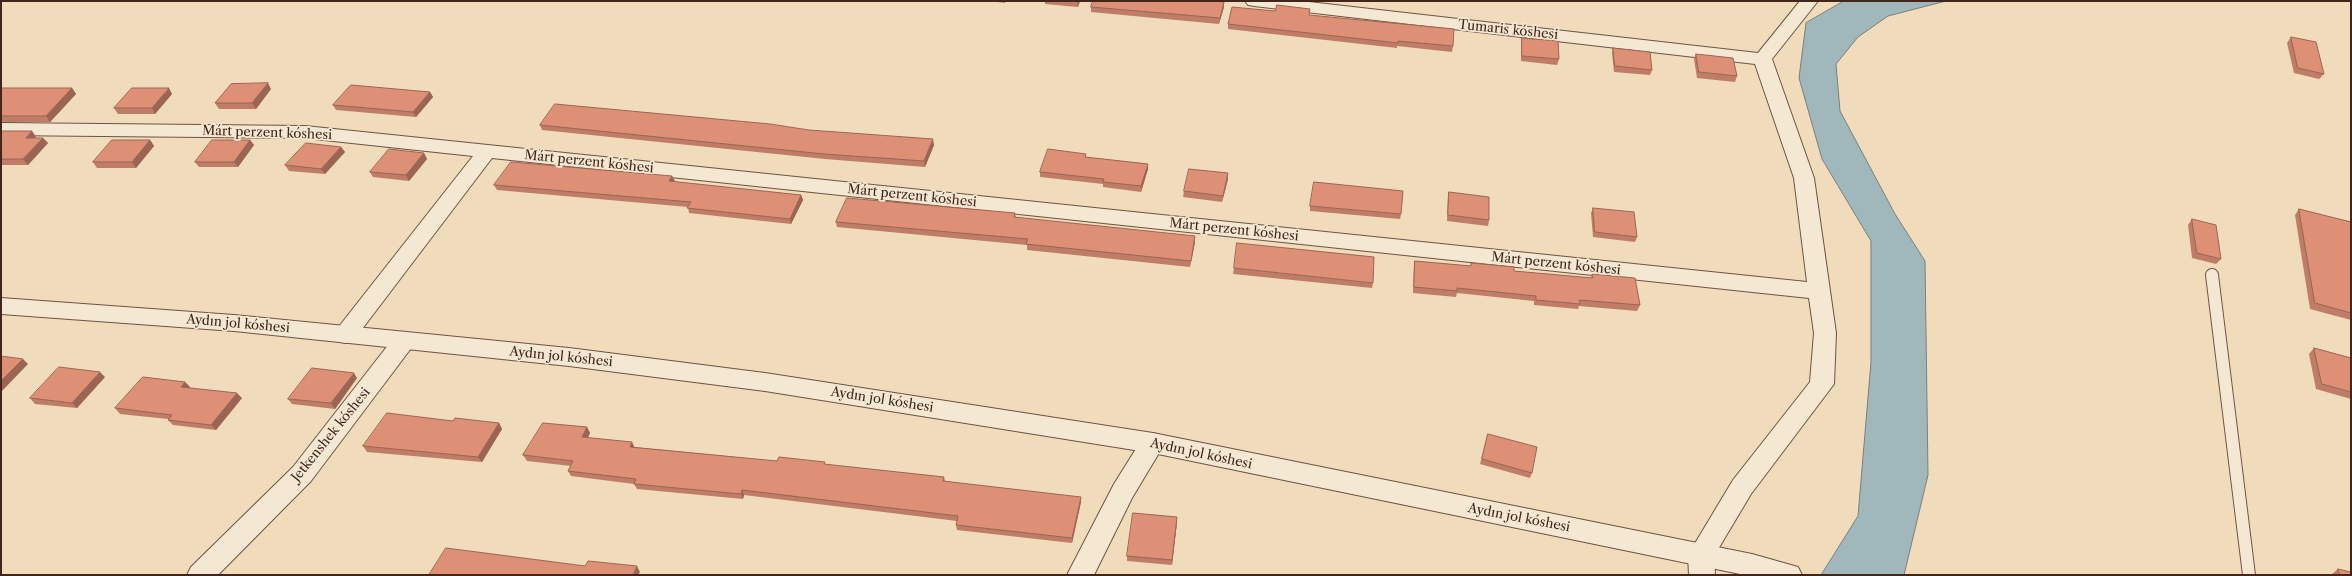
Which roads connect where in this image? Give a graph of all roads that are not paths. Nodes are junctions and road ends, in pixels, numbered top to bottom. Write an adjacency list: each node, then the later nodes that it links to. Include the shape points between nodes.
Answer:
1 (1254, 1): 3 (street, Tumaris kóshesi)
2 (1809, 1): 3 (street)
3 (1763, 59): 7 (street, via 1804,178)
4 (1, 129): 5 (street, Márt perzent kóshesi, via 305,132)
5 (487, 151): 7 (street, Márt perzent kóshesi); 9 (street)
6 (2212, 275): 16 (lane)
7 (1820, 291): 12 (street, via 1825,333 1822,384 1742,487)
8 (1, 306): 9 (street, Aydın jol kóshesi, via 234,323)
9 (345, 335): 10 (street, Aydın jol kóshesi)
10 (404, 341): 11 (street, Aydın jol kóshesi, via 569,357 765,382); 13 (street, Jetkenshek kóshesi, via 302,474)
11 (1153, 443): 12 (street, Aydın jol kóshesi); 14 (street, via 1123,491)
12 (1701, 565): 15 (street, Aydın jol kóshesi, via 1752,565)
13 (200, 575)
14 (1080, 575)
15 (1789, 575)
16 (2249, 575)

